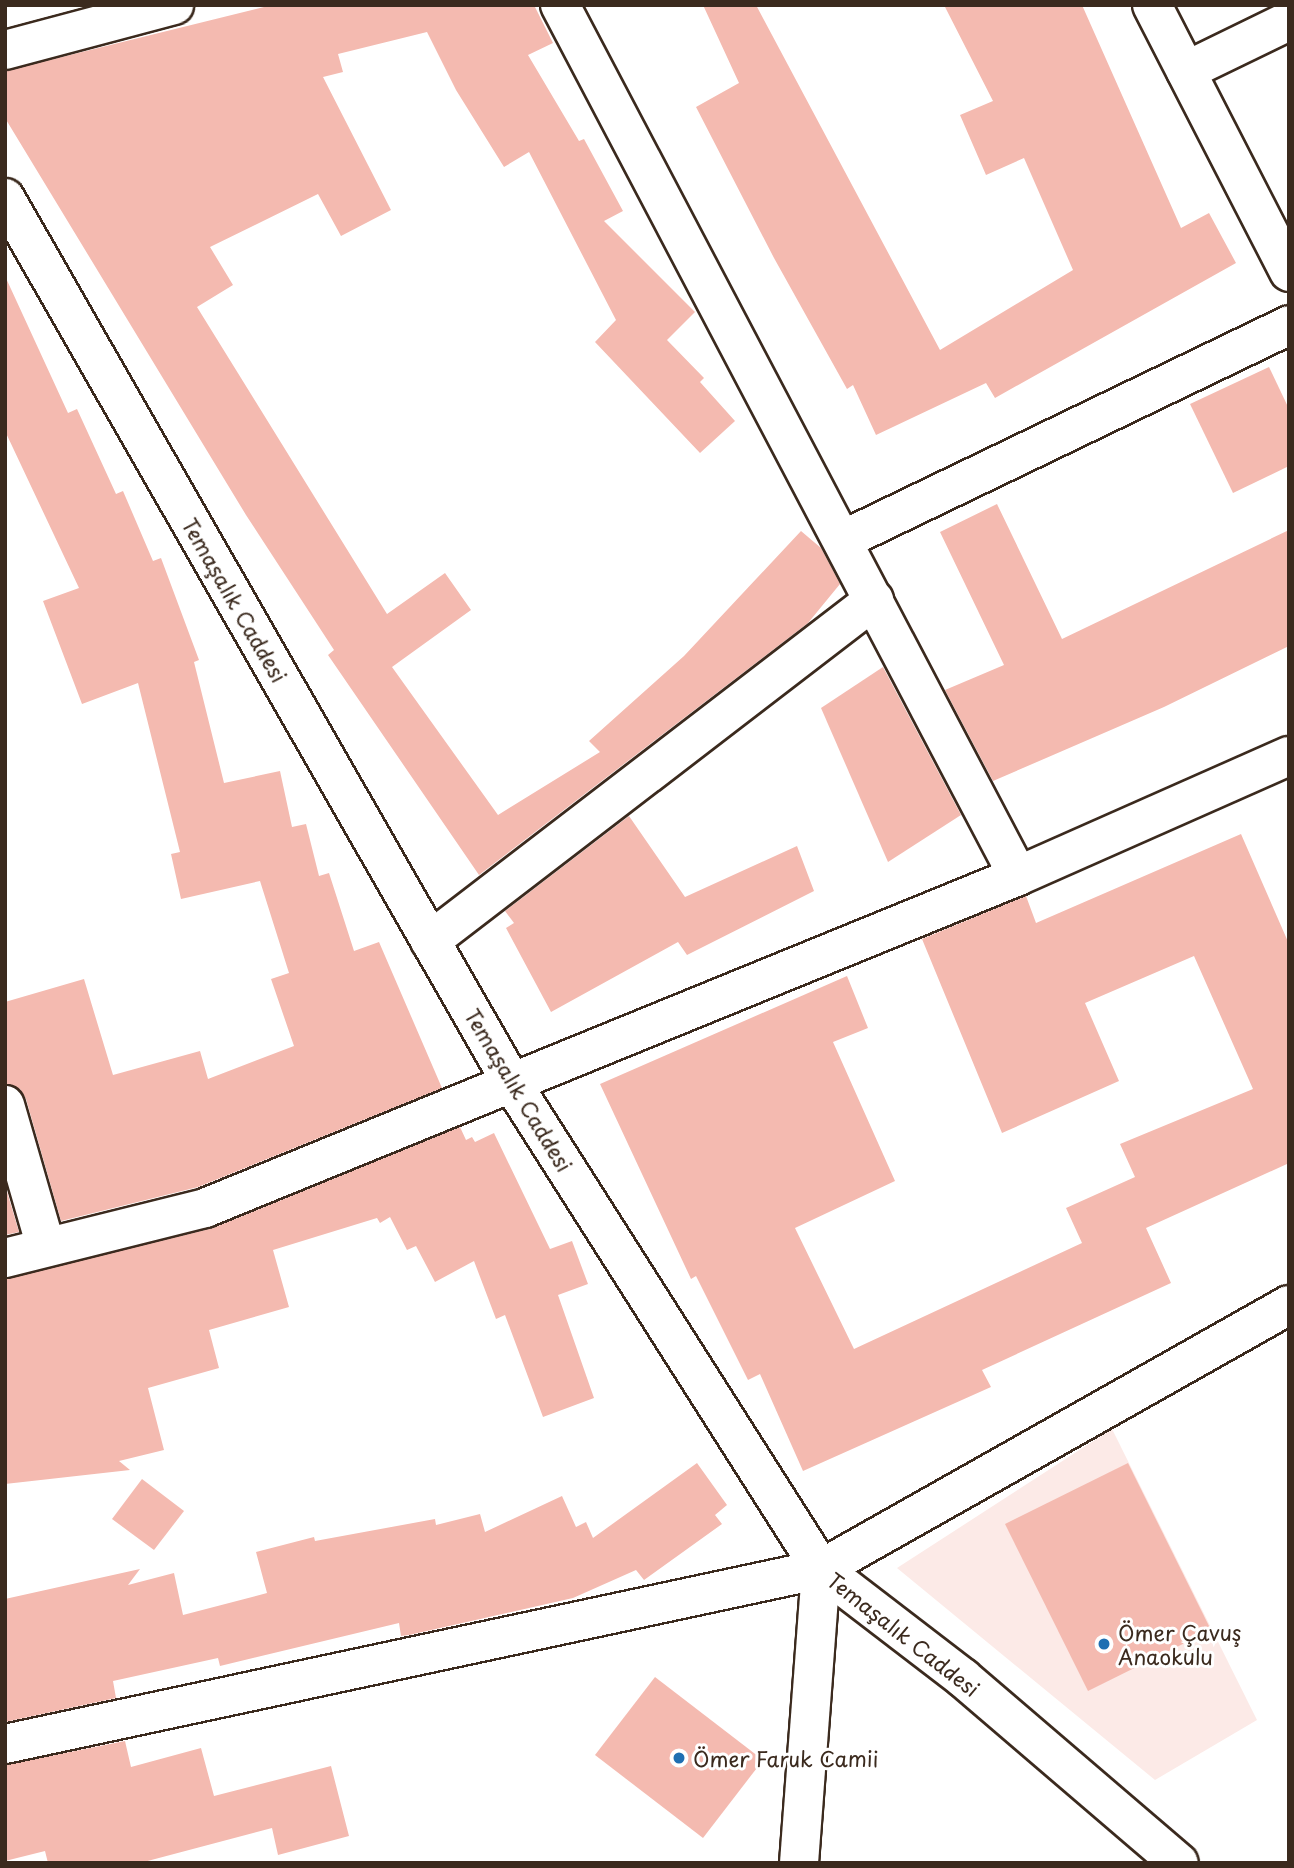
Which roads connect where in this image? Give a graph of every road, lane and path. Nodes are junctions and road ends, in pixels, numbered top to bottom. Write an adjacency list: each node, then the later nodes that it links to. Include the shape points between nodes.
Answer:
1 (174, 5): 5 (street)
2 (560, 5): 10 (street)
3 (1152, 5): 6 (street)
4 (1289, 22): 6 (street)
5 (5, 50)
6 (1186, 71): 8 (street)
7 (5, 198): 14 (street, Temaşalık Caddesi)
8 (1289, 272)
9 (1289, 325): 10 (street)
10 (843, 540): 11 (street)
11 (874, 600): 13 (street); 14 (street)
12 (1289, 756): 13 (street)
13 (1018, 876): 15 (street)
14 (430, 941): 15 (street, Temaşalık Caddesi)
15 (513, 1085): 17 (street, via 205,1208); 20 (street, Temaşalık Caddesi)
16 (5, 1105): 17 (street)
17 (46, 1248): 18 (street)
18 (5, 1258)
19 (1289, 1305): 20 (street)
20 (821, 1569): 21 (street); 22 (street); 23 (street, Temaşalık Caddesi, via 963,1678)
21 (5, 1744)
22 (799, 1863)
23 (1179, 1863)

